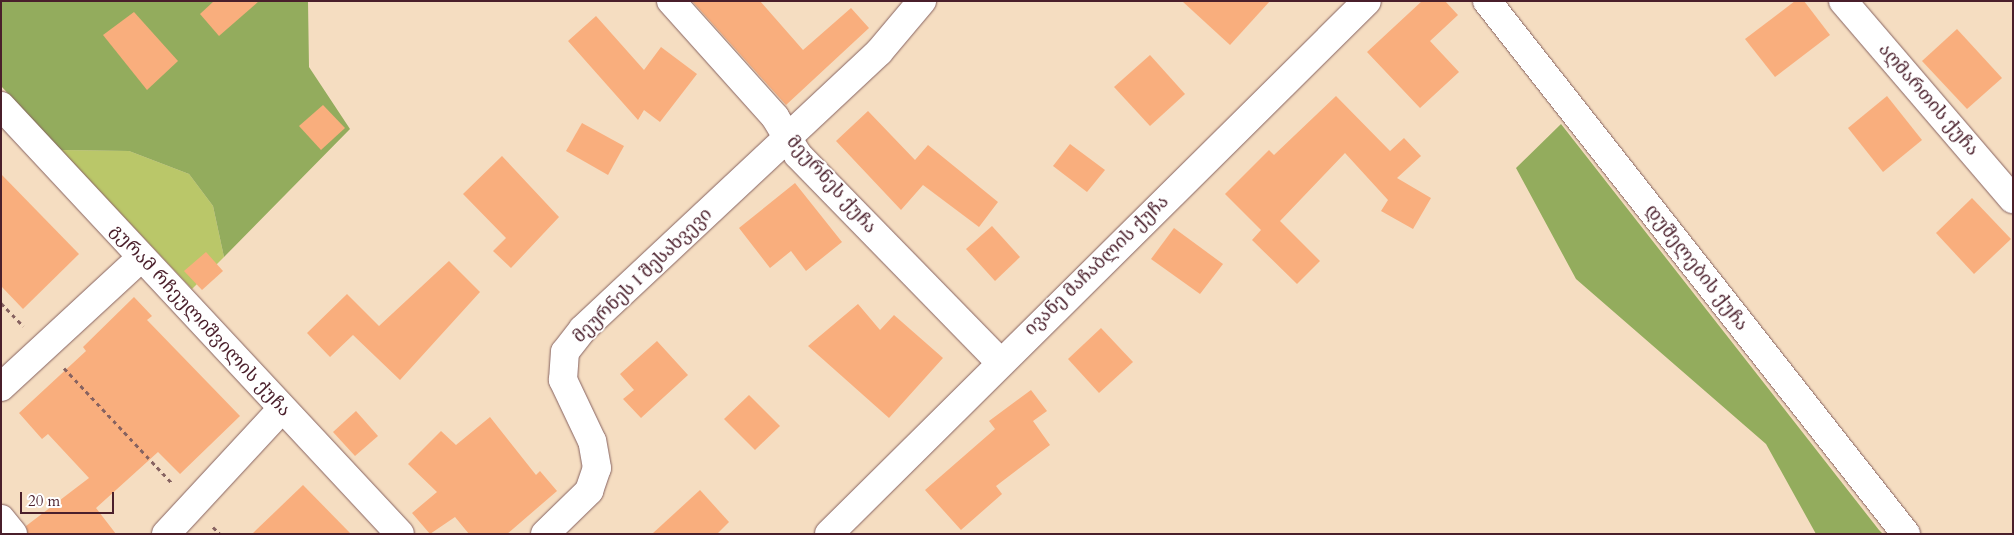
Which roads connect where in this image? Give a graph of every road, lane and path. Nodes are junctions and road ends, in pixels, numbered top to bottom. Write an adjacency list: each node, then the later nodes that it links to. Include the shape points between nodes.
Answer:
1 (671, 1): 7 (street, მეურნეს ქუჩა, via 775,117)
2 (922, 1): 7 (street, მეურნეს I შესახვევი, via 879,52)
3 (1367, 1): 11 (street, ივანე მაჩაბლის ქუჩა)
4 (1486, 1): 22 (street, დუშელების ქუჩა)
5 (1843, 1): 8 (street, აღმართის ქუჩა)
6 (1, 106): 9 (street, გურამ რჩეულიშვილის ქუჩა)
7 (787, 140): 11 (street, მეურნეს ქუჩა); 20 (street, მეურნეს I შესახვევი, via 583,329 565,352 563,380 592,441 597,468 589,491)
8 (2013, 199)
9 (141, 258): 10 (street); 13 (street, გურამ რჩეულიშვილის ქუჩა)
10 (44, 347): 12 (street); 14 (path)
11 (1000, 362): 21 (street, ივანე მაჩაბლის ქუჩა)
12 (1, 387)
13 (281, 410): 14 (street); 19 (street, გურამ რჩეულიშვილის ქუჩა)
14 (192, 504): 17 (street); 18 (path)
15 (1, 520): 16 (street)
16 (13, 534)
17 (166, 534)
18 (220, 534)
19 (400, 534)
20 (545, 534)
21 (829, 534)
22 (1906, 534)

